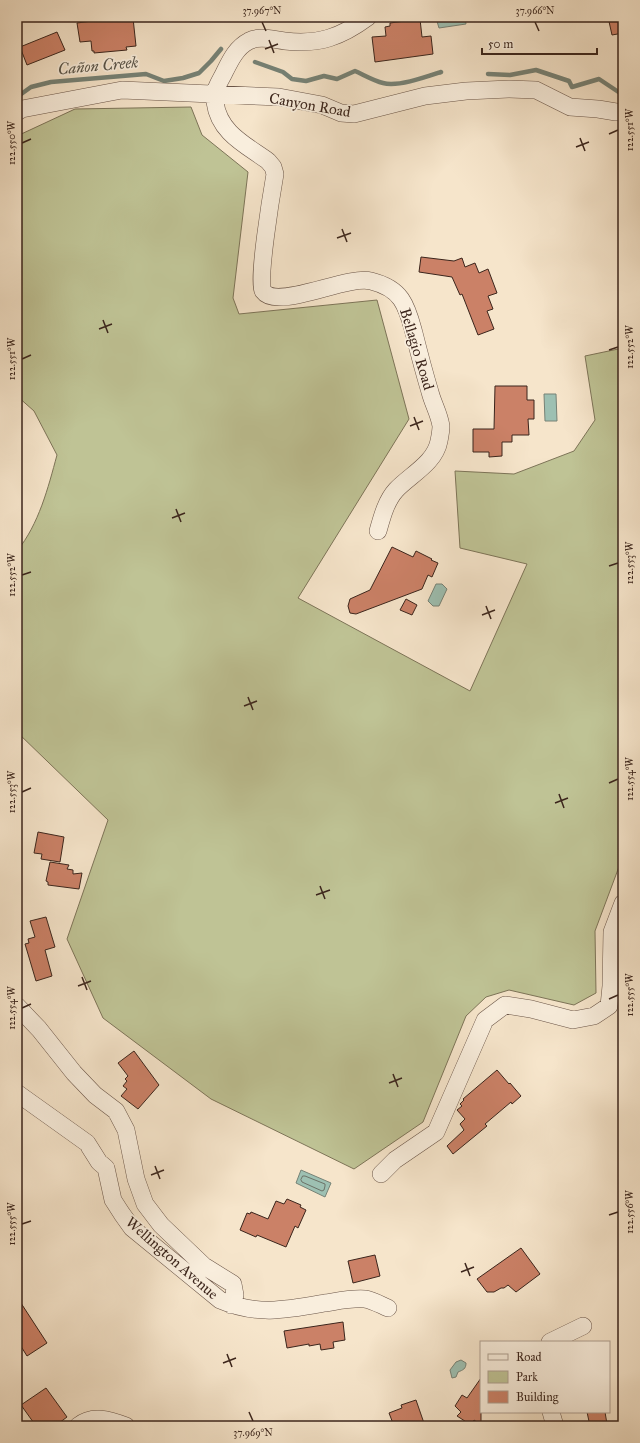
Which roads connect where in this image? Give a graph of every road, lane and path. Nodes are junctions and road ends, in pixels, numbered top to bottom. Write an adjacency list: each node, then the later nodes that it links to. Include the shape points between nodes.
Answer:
1 (368, 17): 2 (street, via 352,29 334,37 312,42 286,42 266,38 250,40 239,48)
2 (214, 94): 3 (street, Canyon Road, via 122,90); 4 (street, Canyon Road, via 279,97 354,114 425,96 466,91 536,90 570,107); 5 (street, Bellagio Road, via 222,125 230,134 268,161 275,174 262,264 262,290 275,297 290,297 354,281 370,281 391,288 409,315 430,393 438,410 441,428 439,444 426,464 389,500)
3 (17, 112)
4 (623, 112)
5 (378, 531)
6 (623, 903): 9 (street, via 612,932 609,1006 594,1016 573,1020 531,1008 505,1005 490,1016 485,1020 436,1132 395,1160)
7 (17, 1006): 10 (street, via 74,1073 95,1095 116,1111 126,1130 136,1179 145,1204 185,1249 204,1266 233,1284 235,1295)
8 (17, 1093): 10 (street, Wellington Avenue, via 87,1143 106,1168 113,1200 132,1228 220,1300)
9 (381, 1174)
10 (231, 1305): 11 (street, Wellington Avenue, via 258,1311 283,1311 367,1299)
11 (388, 1308)
12 (583, 1326): 13 (street)
13 (552, 1341)
14 (551, 1413): 17 (street)
15 (78, 1426): 16 (street, via 95,1418)
16 (126, 1426)
17 (555, 1426)

